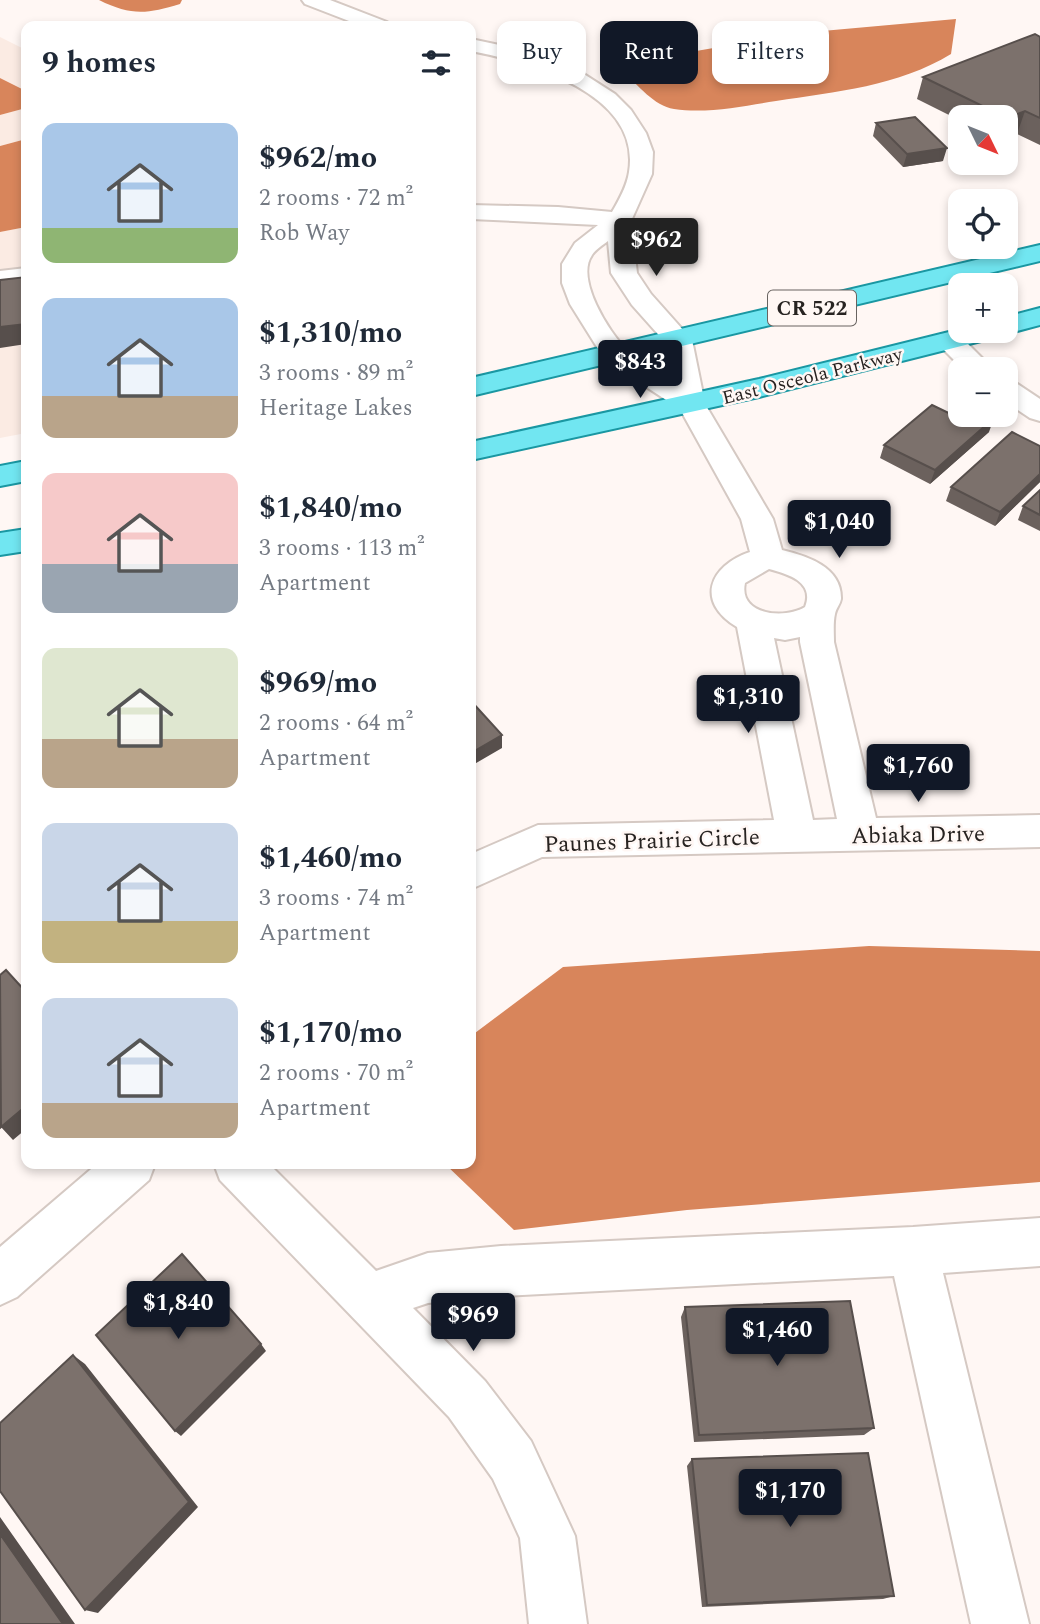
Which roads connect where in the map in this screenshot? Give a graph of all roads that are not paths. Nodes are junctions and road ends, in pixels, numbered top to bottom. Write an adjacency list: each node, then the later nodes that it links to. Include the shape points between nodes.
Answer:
1 (312, 0): 2 (street)
2 (367, 21)
3 (476, 46): 6 (street, via 546,62 609,99 641,143 644,168)
4 (476, 212): 6 (street)
5 (476, 219): 7 (street, via 520,226)
6 (620, 220): 7 (street, via 587,244); 15 (street, via 624,273)
7 (558, 247): 18 (street, via 578,296)
8 (1040, 253): 15 (main road, CR 522)
9 (21, 259): 10 (street)
10 (0, 261)
11 (21, 277): 12 (street)
12 (0, 279)
13 (1040, 316): 14 (main road)
14 (1018, 322)
15 (678, 340): 18 (main road, CR 522); 22 (street)
16 (948, 341): 22 (main road, East Osceola Parkway)
17 (951, 343): 19 (street)
18 (616, 355): 20 (main road, CR 522); 22 (street)
19 (966, 357)
20 (476, 386)
21 (1018, 397): 23 (street)
22 (691, 404): 24 (main road, East Osceola Parkway); 29 (street, via 757,519)
23 (1040, 412)
24 (476, 450)
25 (21, 472): 26 (main road)
26 (0, 476)
27 (21, 541): 28 (main road)
28 (0, 544)
29 (768, 558): 30 (street, via 787,560 818,577 825,590 825,604); 31 (street, via 746,563 731,575 727,591 734,608)
30 (818, 615): 31 (street, via 805,624 788,627); 33 (street, via 817,642)
31 (753, 621): 34 (street)
32 (1040, 831): 33 (street, Abiaka Drive)
33 (860, 835): 34 (street, Abiaka Drive)
34 (797, 836): 35 (street, Paunes Prairie Circle, via 538,841)
35 (476, 870)
36 (126, 1169): 40 (street)
37 (242, 1169): 41 (street)
38 (1040, 1242): 39 (street)
39 (913, 1251): 41 (street, via 501,1271 428,1278); 43 (street)
40 (0, 1280)
41 (369, 1298): 42 (street, via 467,1399 512,1460 547,1536)
42 (558, 1624)
43 (1000, 1624)

